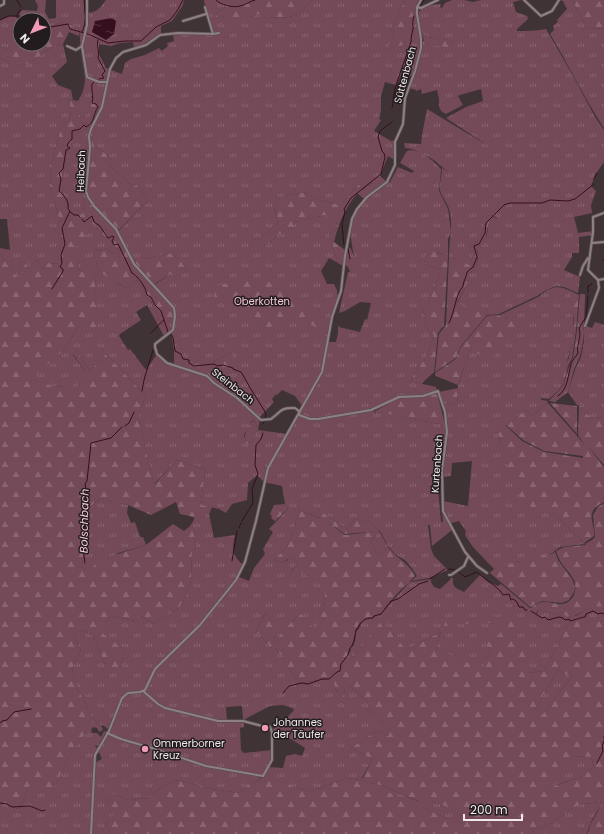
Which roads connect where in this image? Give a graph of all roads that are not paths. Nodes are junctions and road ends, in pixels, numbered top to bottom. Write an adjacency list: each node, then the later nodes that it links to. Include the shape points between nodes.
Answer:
1 (4, 0): 7 (street, via 4,4)
2 (87, 0): 15 (street)
3 (421, 0): 9 (street)
4 (438, 0): 9 (street)
5 (524, 0): 6 (street, via 541,16 552,11)
6 (559, 0)
7 (0, 6)
8 (205, 7): 10 (street)
9 (417, 8): 26 (street, Süttenbach, via 421,46 413,78 404,98 403,124 395,142 395,166 386,183 370,194 353,215 340,296 332,315 322,372)
10 (206, 14): 11 (street); 13 (street)
11 (183, 21)
12 (219, 33): 13 (street, Heibach)
13 (213, 34): 16 (street, Heibach, via 160,35 146,45 120,54 110,69)
14 (67, 46): 15 (street, via 76,50)
15 (82, 46): 16 (street, via 87,77)
16 (107, 82): 25 (street, Heibach, via 102,107 89,136 86,191 94,206 116,229 134,264 174,308 175,322)
17 (604, 213): 19 (street, via 593,217)
18 (604, 242): 19 (street)
19 (592, 243): 20 (street)
20 (589, 257): 21 (street); 23 (street, via 588,270)
21 (580, 275)
22 (604, 279): 23 (street)
23 (598, 280): 24 (street, via 599,288)
24 (585, 326)
25 (171, 333): 26 (street, Steinbach, via 164,336 155,346 157,354 169,364 207,376 263,420 271,420 285,408 295,408)
26 (300, 412): 27 (street)
27 (299, 415): 28 (street, Kurtenbach, via 318,419 371,410 399,397 423,396 438,391 448,432 442,470 443,511); 31 (street, via 268,468 245,562 238,577 200,624 154,670)
28 (468, 557): 29 (street, Kurtenbach); 30 (street, via 464,566)
29 (487, 573)
30 (449, 575)
31 (143, 691): 32 (street, via 128,693 123,697); 32 (street, via 165,708 218,721 243,720 270,727 272,760 263,776 206,766)
32 (108, 733): 33 (street, via 95,755)
33 (91, 834)

